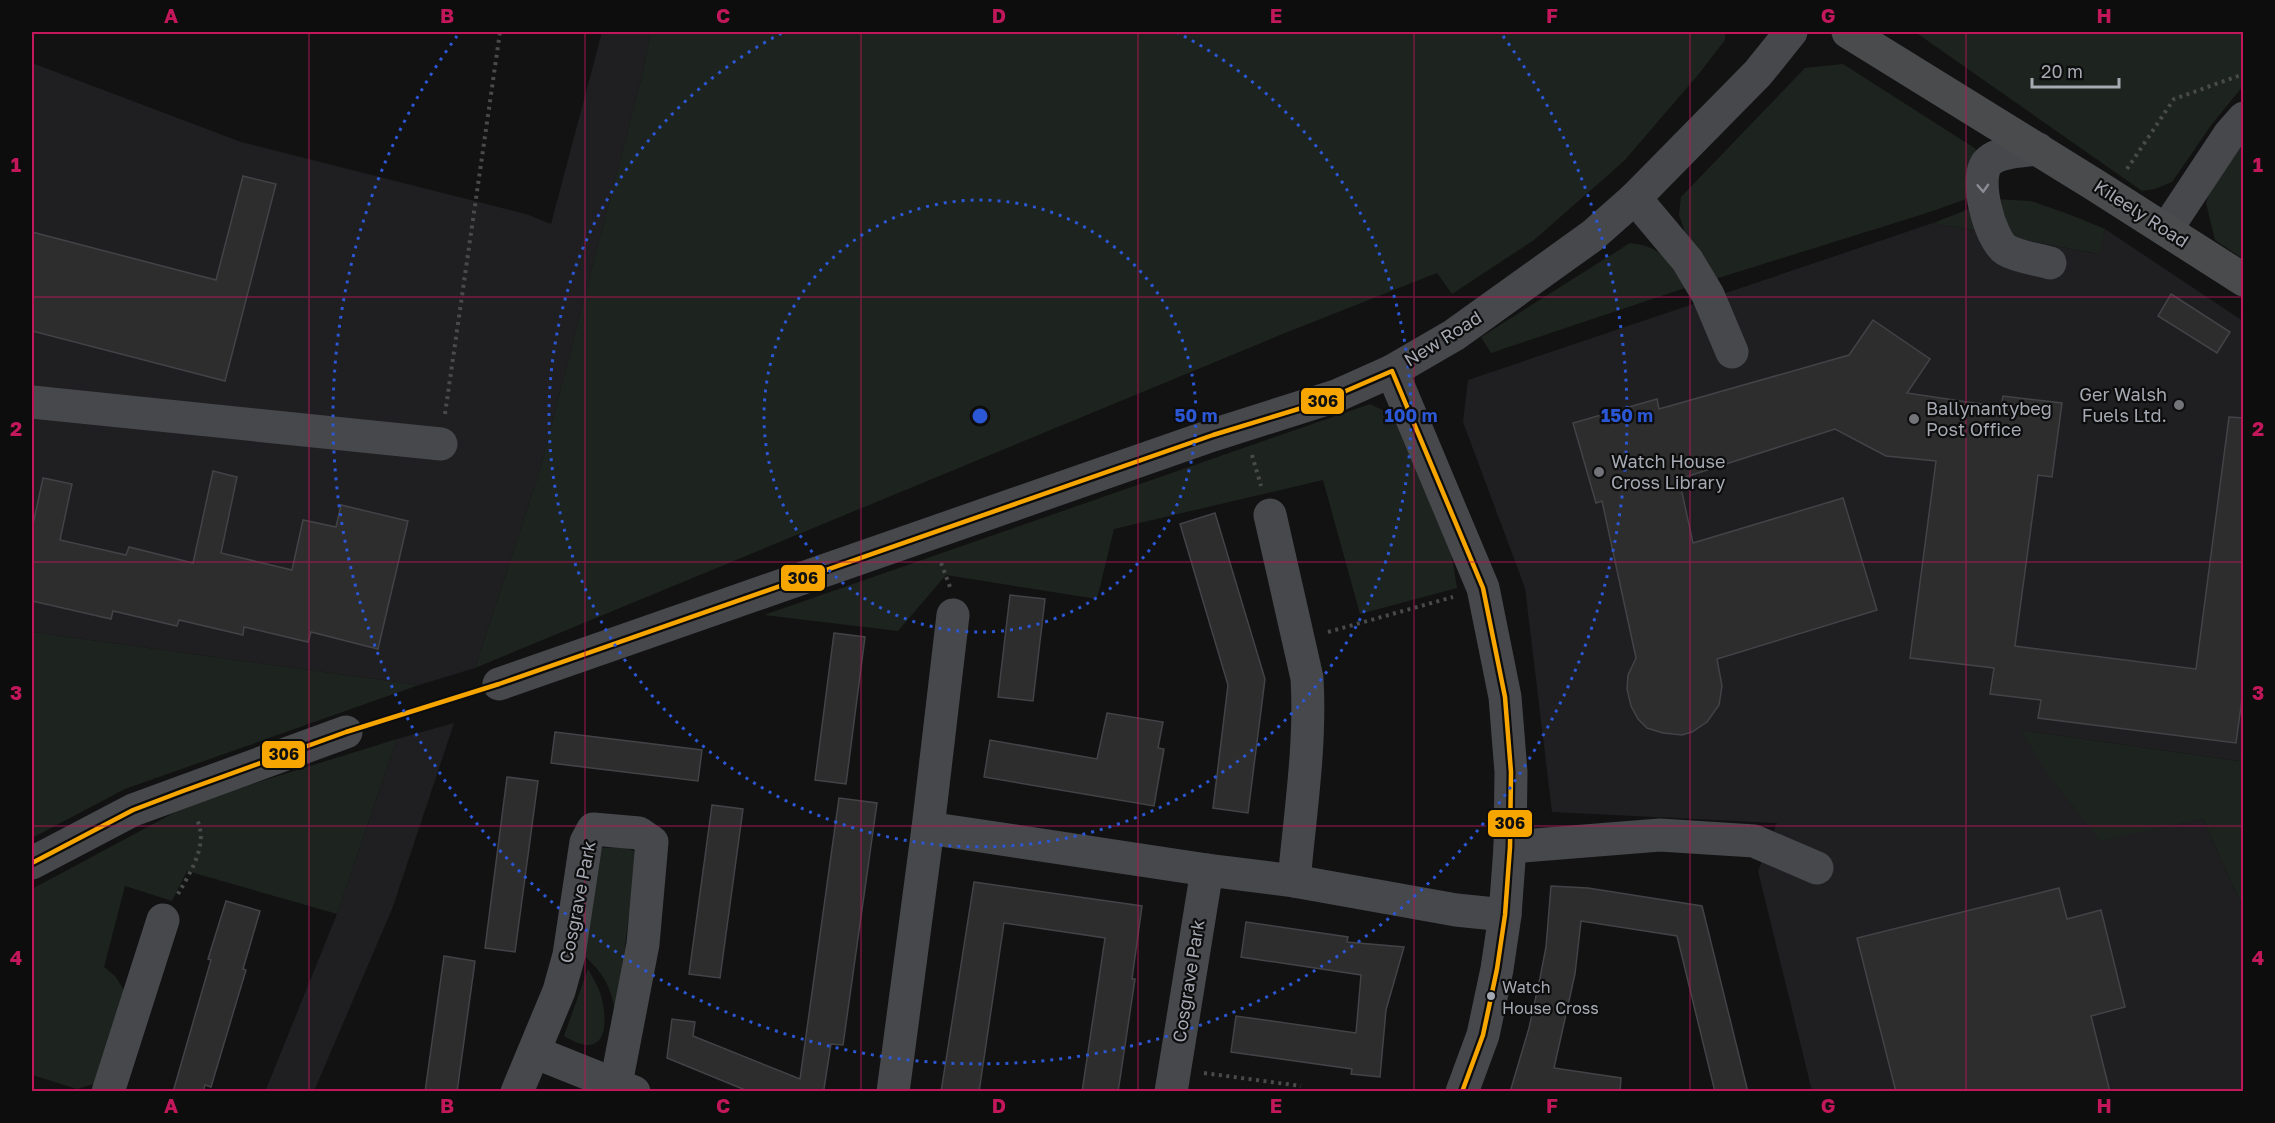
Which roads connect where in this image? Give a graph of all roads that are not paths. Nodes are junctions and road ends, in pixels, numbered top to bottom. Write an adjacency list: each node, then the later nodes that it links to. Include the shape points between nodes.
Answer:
1 (1791, 32): 5 (street, New Road, via 1758,73)
2 (1848, 32): 4 (main road, Kileely Road)
3 (2244, 118): 6 (street)
4 (2038, 149): 6 (main road, Kileely Road); 7 (street, one-way to 7, via 1989,161 1983,170 1982,186 1997,243 2007,251)
5 (1635, 198): 9 (street, via 1687,260 1708,295); 10 (street, New Road, via 1592,236 1454,335)
6 (2166, 230): 8 (main road, Kileely Road)
7 (2050, 263)
8 (2244, 280)
9 (1732, 352)
10 (1392, 371): 15 (street, New Road, via 1318,403); 18 (street, via 1483,588 1505,697 1511,772)
11 (32, 402): 12 (street)
12 (441, 444)
13 (1270, 514): 22 (street, via 1307,678 1309,705)
14 (952, 615): 17 (street)
15 (499, 684)
16 (346, 732): 19 (street, via 133,810)
17 (928, 828): 21 (street); 30 (street)
18 (1510, 847): 20 (street, via 1660,835 1754,841); 23 (street)
19 (32, 862)
20 (1817, 867)
21 (1207, 870): 22 (street); 26 (street, Cosgrave Park)
22 (1294, 880): 23 (street, via 1456,910)
23 (1505, 915): 31 (street, via 1483,1035)
24 (163, 921): 28 (street)
25 (534, 1052): 27 (street); 27 (street, Cosgrave Park, via 569,955 586,842 593,829 639,833 652,842); 29 (street, Cosgrave Park)
26 (1173, 1080)
27 (625, 1088)
28 (108, 1092)
29 (517, 1092)
30 (892, 1092)
31 (1462, 1092)

